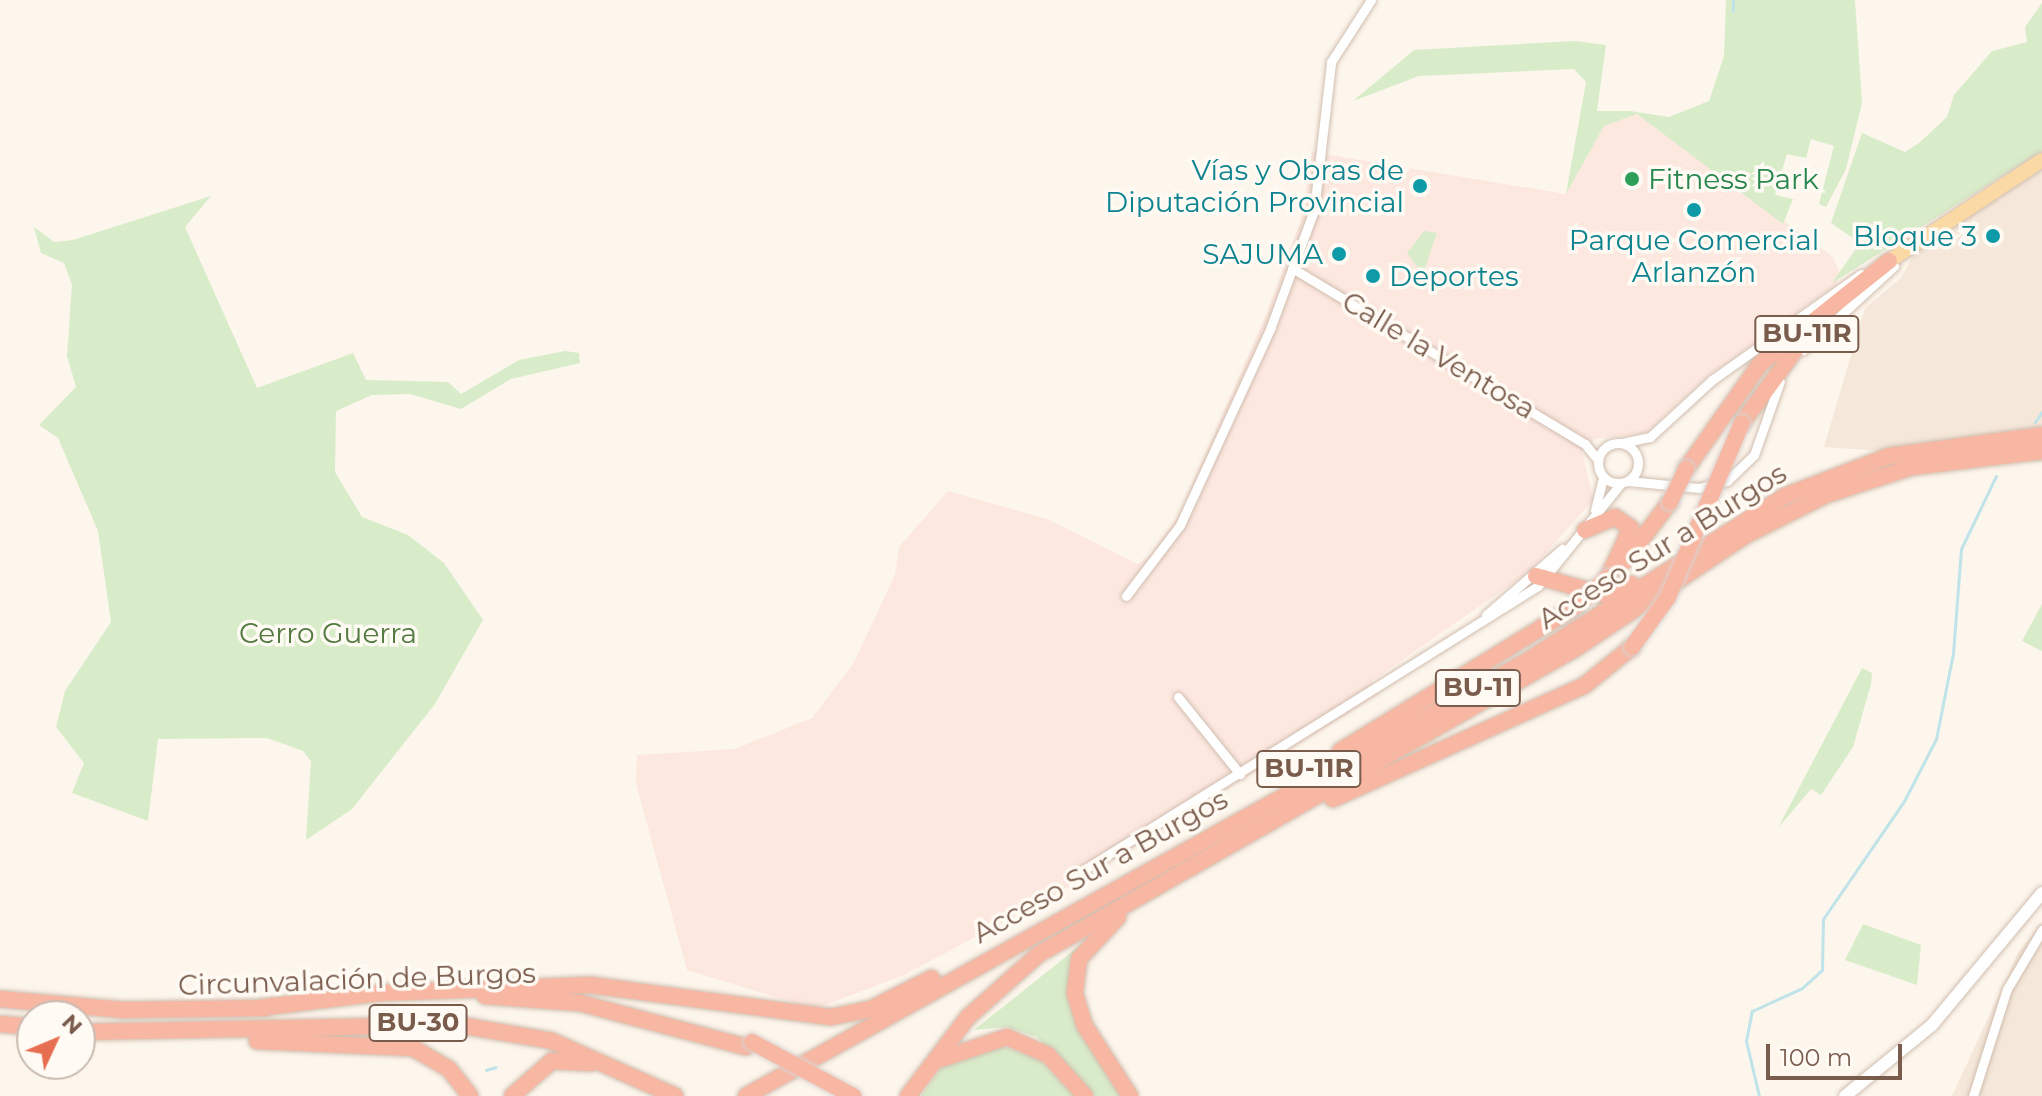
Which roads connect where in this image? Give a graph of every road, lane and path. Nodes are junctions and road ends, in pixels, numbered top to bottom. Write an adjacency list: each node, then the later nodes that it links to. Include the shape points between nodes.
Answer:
1 (1371, 0): 5 (street, via 1331,62 1314,210)
2 (2042, 160): 4 (main road)
3 (2042, 169): 4 (main road)
4 (1892, 264): 7 (street, via 1712,380 1650,437); 13 (street, via 1794,361 1777,386 1754,455 1736,474 1699,488); 17 (highway, BU-11R, bridge, via 1768,356 1715,419 1670,502); 21 (highway, BU-11R, bridge, via 1790,350 1742,423 1668,597 1632,647 1585,685 1538,709)
5 (1292, 268): 8 (street, Calle la Ventosa); 18 (street, via 1180,525)
6 (2042, 435): 14 (highway, Acceso Sur a Burgos / BU-11, via 1955,441 1858,465)
7 (1622, 443): 9 (street); 13 (street, via 1638,463)
8 (1585, 444): 9 (street, Calle la Ventosa); 11 (street, Calle la Ventosa)
9 (1607, 446): 11 (street)
10 (2042, 451): 14 (highway, Acceso Sur a Burgos / BU-11, via 1950,459)
11 (1598, 460): 12 (street)
12 (1603, 477): 13 (street); 15 (street)
13 (1625, 482): 15 (street)
14 (1822, 484): 16 (highway, via 1747,508 1618,592 1587,592); 21 (highway, Acceso Sur a Burgos / BU-11, via 1578,647); 25 (highway, Acceso Sur a Burgos / BU-11, via 1742,520 1527,661)
15 (1592, 522): 16 (street); 17 (highway, via 1622,517 1631,528)
16 (1540, 577): 20 (street, via 1472,628)
17 (1608, 577): 25 (highway, BU-11R, bridge, via 1556,621)
18 (1126, 596)
19 (1178, 697): 20 (street)
20 (1240, 774): 22 (street)
21 (1259, 829): 24 (highway, Acceso Sur a Burgos / BU-11)
22 (1074, 876)
23 (2042, 893): 43 (main road, via 1932,1025)
24 (1141, 894): 32 (highway, Acceso Sur a Burgos / BU-11, via 1039,954 968,1017); 42 (highway, via 1086,947 1075,984 1085,1026)
25 (1060, 915): 28 (highway, via 871,1009 831,1017 590,985 381,993); 34 (highway, Acceso Sur a Burgos / BU-11)
26 (2042, 930): 44 (street, via 2007,989)
27 (0, 999): 28 (highway, Circunvalación de Burgos / BU-30, via 124,1010)
28 (258, 1008): 31 (highway, Circunvalación de Burgos / BU-30, via 495,996 646,1015)
29 (96, 1033): 30 (highway, Circunvalación de Burgos / BU-30)
30 (160, 1036): 33 (highway, Circunvalación de Burgos / BU-30, via 475,1026 552,1041); 35 (highway, via 413,1048 449,1069)
31 (749, 1044): 38 (highway, Circunvalación de Burgos / BU-30, bridge); 39 (highway, bridge)
32 (930, 1063): 40 (highway, Acceso Sur a Burgos / BU-11); 41 (highway, via 1007,1037 1048,1055)
33 (670, 1092): 36 (highway, via 573,1059 535,1069)
34 (752, 1092): 37 (highway, Acceso Sur a Burgos)
35 (470, 1096)
36 (512, 1096)
37 (736, 1096)
38 (841, 1096)
39 (853, 1096)
40 (908, 1096)
41 (1085, 1096)
42 (1130, 1096)
43 (1845, 1096)
44 (1973, 1096)

